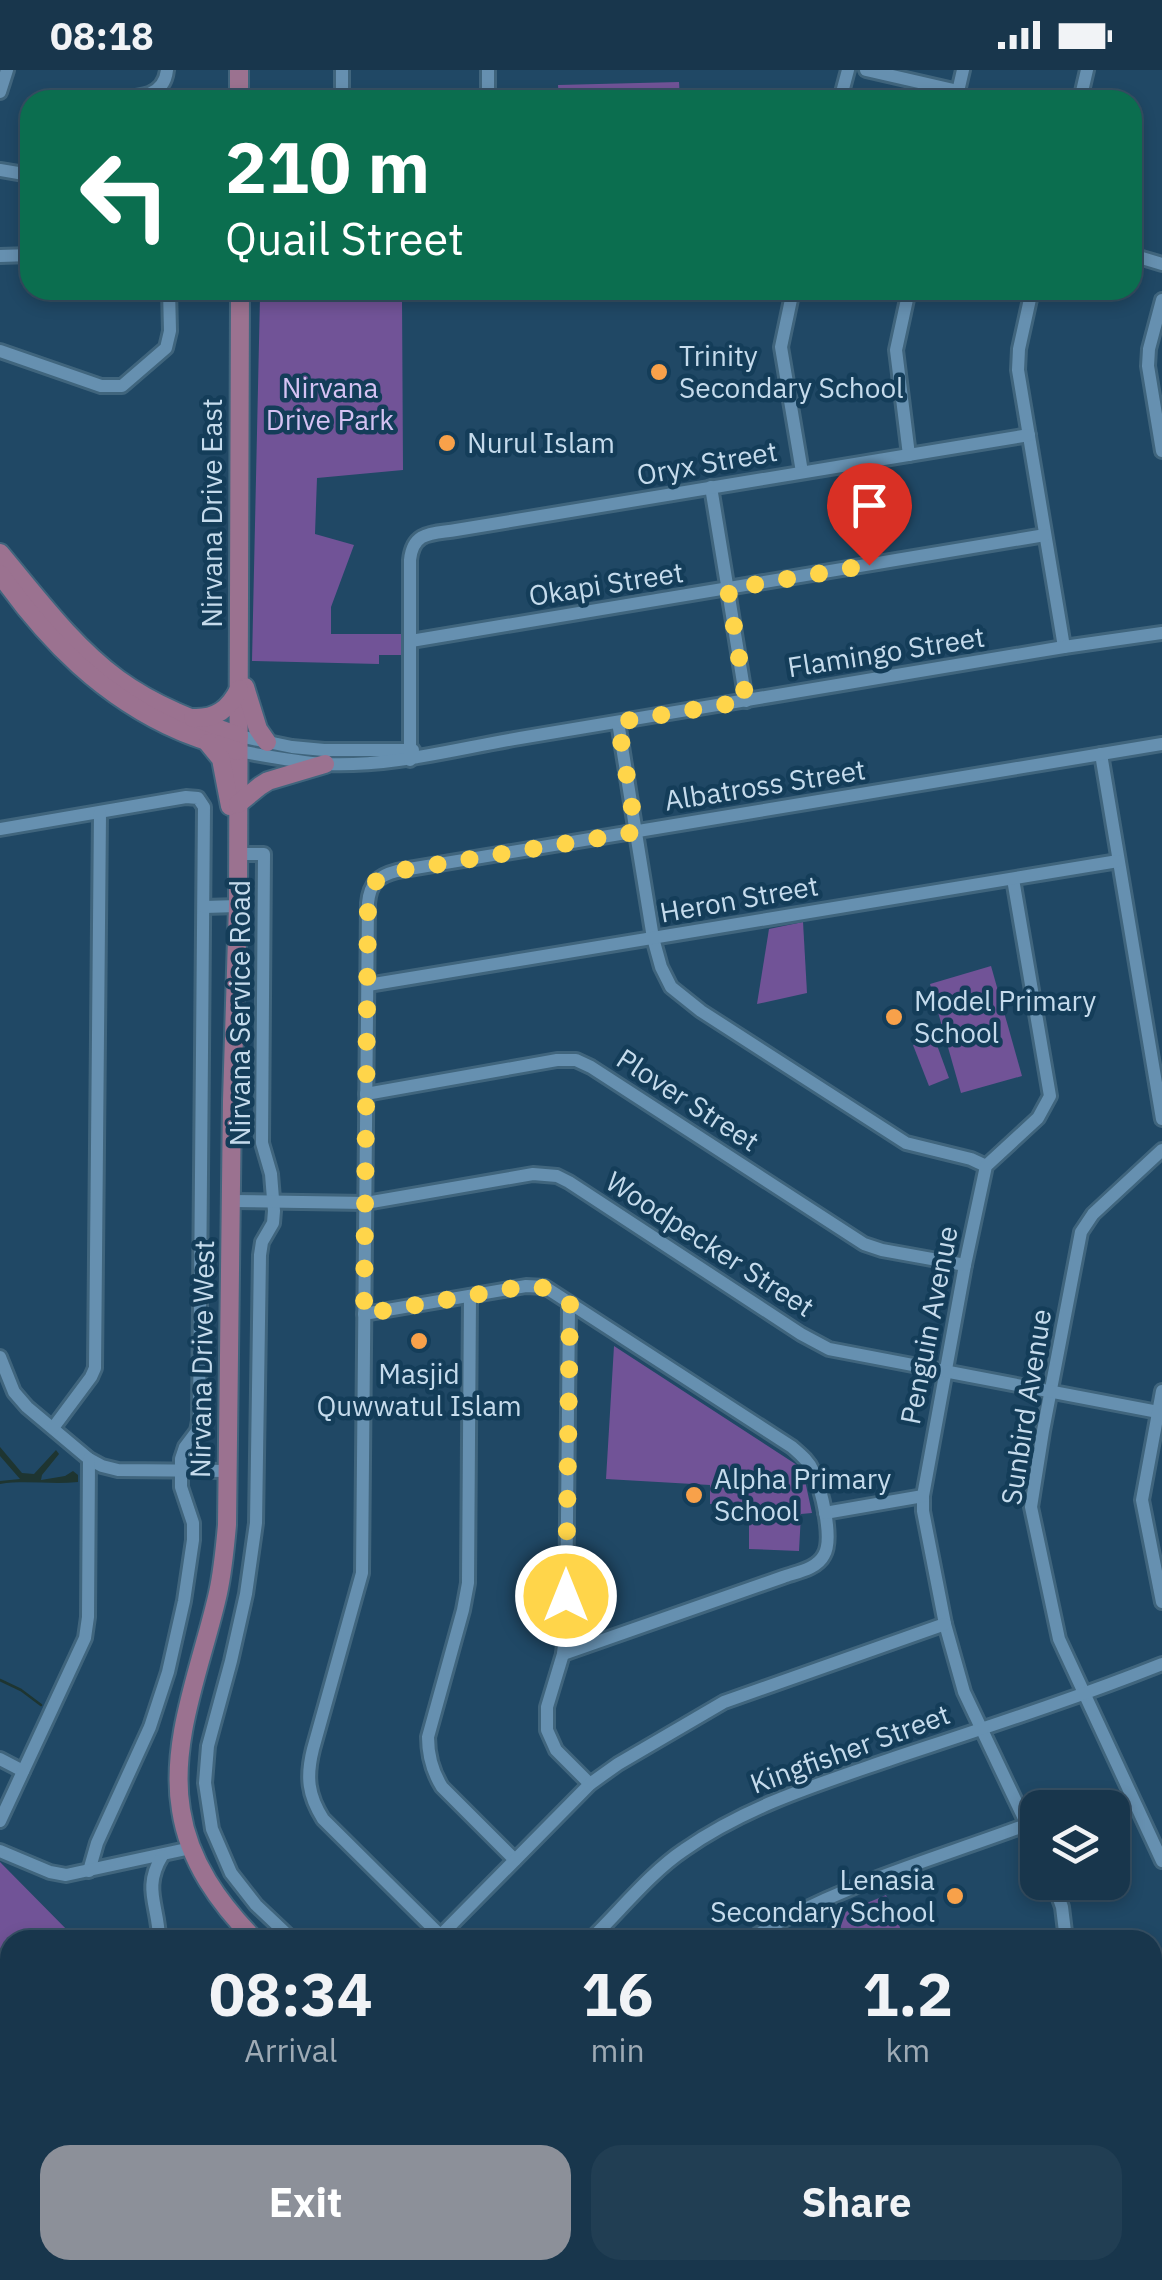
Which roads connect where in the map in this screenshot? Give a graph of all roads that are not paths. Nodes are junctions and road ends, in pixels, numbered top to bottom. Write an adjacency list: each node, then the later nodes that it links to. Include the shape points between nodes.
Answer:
1 (7, 70): 4 (street)
2 (866, 70): 3 (street)
3 (936, 90)
4 (0, 92)
5 (169, 300): 11 (street, via 166,348 122,386 101,386)
6 (240, 300): 25 (main road, Nirvana Drive East)
7 (792, 300): 16 (street, via 781,347)
8 (907, 300): 15 (street, via 896,350)
9 (1030, 300): 13 (street, via 1018,359)
10 (1162, 300): 12 (street, via 1150,349)
11 (0, 351)
12 (1155, 364): 14 (street)
13 (1029, 436): 15 (street, Oryx Street); 18 (street)
14 (1162, 451)
15 (909, 455): 16 (street, Oryx Street)
16 (802, 472): 17 (street, Oryx Street)
17 (711, 487): 21 (street); 23 (street, Oryx Street, via 420,538 410,560)
18 (1045, 535): 21 (street, Okapi Street); 24 (street)
19 (0, 554): 27 (main road, via 108,670)
20 (0, 574): 29 (main road, via 38,626 85,672 140,710)
21 (728, 589): 23 (street, Okapi Street); 26 (street)
22 (1162, 633): 24 (street, Flamingo Street)
23 (411, 642): 33 (street)
24 (1064, 647): 26 (street, Flamingo Street)
25 (239, 683): 27 (main road, via 220,713); 30 (main road); 31 (main road, Nirvana Drive East)
26 (746, 701): 28 (street, Flamingo Street)
27 (188, 718): 31 (main road)
28 (618, 722): 33 (street, Flamingo Street); 39 (street)
29 (204, 740): 31 (main road); 40 (main road, via 221,759)
30 (267, 742): 31 (street, Flamingo Street); 33 (street, Flamingo Street)
31 (239, 744): 35 (street, Flamingo Street); 36 (main road, Nirvana Drive West)
32 (1162, 744): 34 (street, Albatross Street)
33 (409, 754): 35 (street, Flamingo Street)
34 (1100, 754): 39 (street, Albatross Street); 41 (street)
35 (325, 764): 36 (main road, via 268,782)
36 (238, 804): 40 (main road, Nirvana Drive West)
37 (100, 813): 38 (street); 44 (street, via 198,798 204,806); 63 (street, via 95,1368)
38 (0, 829)
39 (636, 832): 45 (street); 46 (street, Albatross Street, via 377,879 368,903)
40 (237, 848): 43 (main road, Nirvana Drive West); 52 (street, Nirvana Service Road, via 264,854 262,1143)
41 (1118, 860): 42 (street, Heron Street); 48 (street)
42 (1012, 879): 45 (street, Heron Street); 50 (street, via 1050,1096 1038,1118)
43 (238, 906): 44 (street, Nirvana Service Road); 51 (main road, Nirvana Drive West)
44 (204, 907): 66 (street, Nirvana Service Road, via 199,1421 182,1452)
45 (653, 938): 46 (street, Heron Street); 50 (street, via 666,981 701,1012 906,1143)
46 (368, 985): 47 (street)
47 (366, 1094): 53 (street); 54 (street, Plover Street, via 576,1060 864,1244)
48 (1162, 1119)
49 (1162, 1150): 60 (street, Sunbird Avenue, via 1081,1232)
50 (986, 1166): 54 (street, Penguin Avenue)
51 (232, 1201): 52 (street, Woodpecker Street); 65 (main road, Nirvana Drive West)
52 (273, 1202): 53 (street, Woodpecker Street); 90 (street, Nirvana Service Road, via 273,1223 260,1255 256,1523 205,1783 212,1828 231,1873)
53 (366, 1203): 57 (street); 59 (street, Woodpecker Street, via 533,1174 557,1176 820,1346)
54 (965, 1265): 59 (street, Penguin Avenue)
55 (470, 1296): 56 (street, via 539,1286); 57 (street); 84 (street, via 468,1583 428,1752 442,1787)
56 (570, 1304): 68 (street, via 800,1454 814,1471); 71 (street)
57 (364, 1314): 91 (street, via 362,1574 308,1784 323,1819)
58 (0, 1356): 63 (street, via 19,1400)
59 (946, 1372): 60 (street, Woodpecker Street); 67 (street, Penguin Avenue)
60 (1051, 1391): 62 (street, Woodpecker Street); 73 (street, Sunbird Avenue, via 1031,1508 1055,1627)
61 (1162, 1392): 62 (street)
62 (1158, 1412): 69 (street, via 1142,1500)
63 (52, 1428): 64 (street)
64 (90, 1459): 66 (street, via 118,1470); 76 (street, via 85,1638)
65 (229, 1471): 66 (street); 81 (main road, Nirvana Drive West, via 223,1566 179,1760 180,1810)
66 (180, 1472): 86 (street, via 193,1540 168,1672)
67 (922, 1496): 68 (street); 70 (street, Penguin Avenue)
68 (825, 1514): 71 (street, via 826,1552 809,1568)
69 (1162, 1602)
70 (945, 1624): 74 (street, Penguin Avenue); 77 (street, via 724,1702)
71 (563, 1654): 77 (street, via 547,1730 556,1750)
72 (1162, 1664): 73 (street, Kingfisher Street)
73 (1082, 1693): 74 (street, Kingfisher Street); 85 (street, Sunbird Avenue)
74 (981, 1729): 78 (street, Penguin Avenue); 93 (street, Kingfisher Street, via 784,1796 732,1821 671,1860)
75 (0, 1759): 76 (street)
76 (23, 1770): 79 (street)
77 (590, 1784): 84 (street)
78 (1020, 1812)
79 (0, 1820)
80 (1020, 1827): 94 (street, via 837,1893)
81 (191, 1848): 83 (street); 89 (main road, Nirvana Drive West, via 212,1889)
82 (0, 1851): 86 (street, via 59,1874)
83 (162, 1856): 86 (street); 88 (street, via 152,1884)
84 (516, 1860): 92 (street)
85 (1162, 1861)
86 (89, 1871)
87 (1060, 1900): 95 (street)
88 (159, 1930)
89 (245, 1930)
90 (282, 1930)
91 (435, 1930)
92 (450, 1930)
93 (600, 1930)
94 (765, 1930)
95 (1065, 1930)

